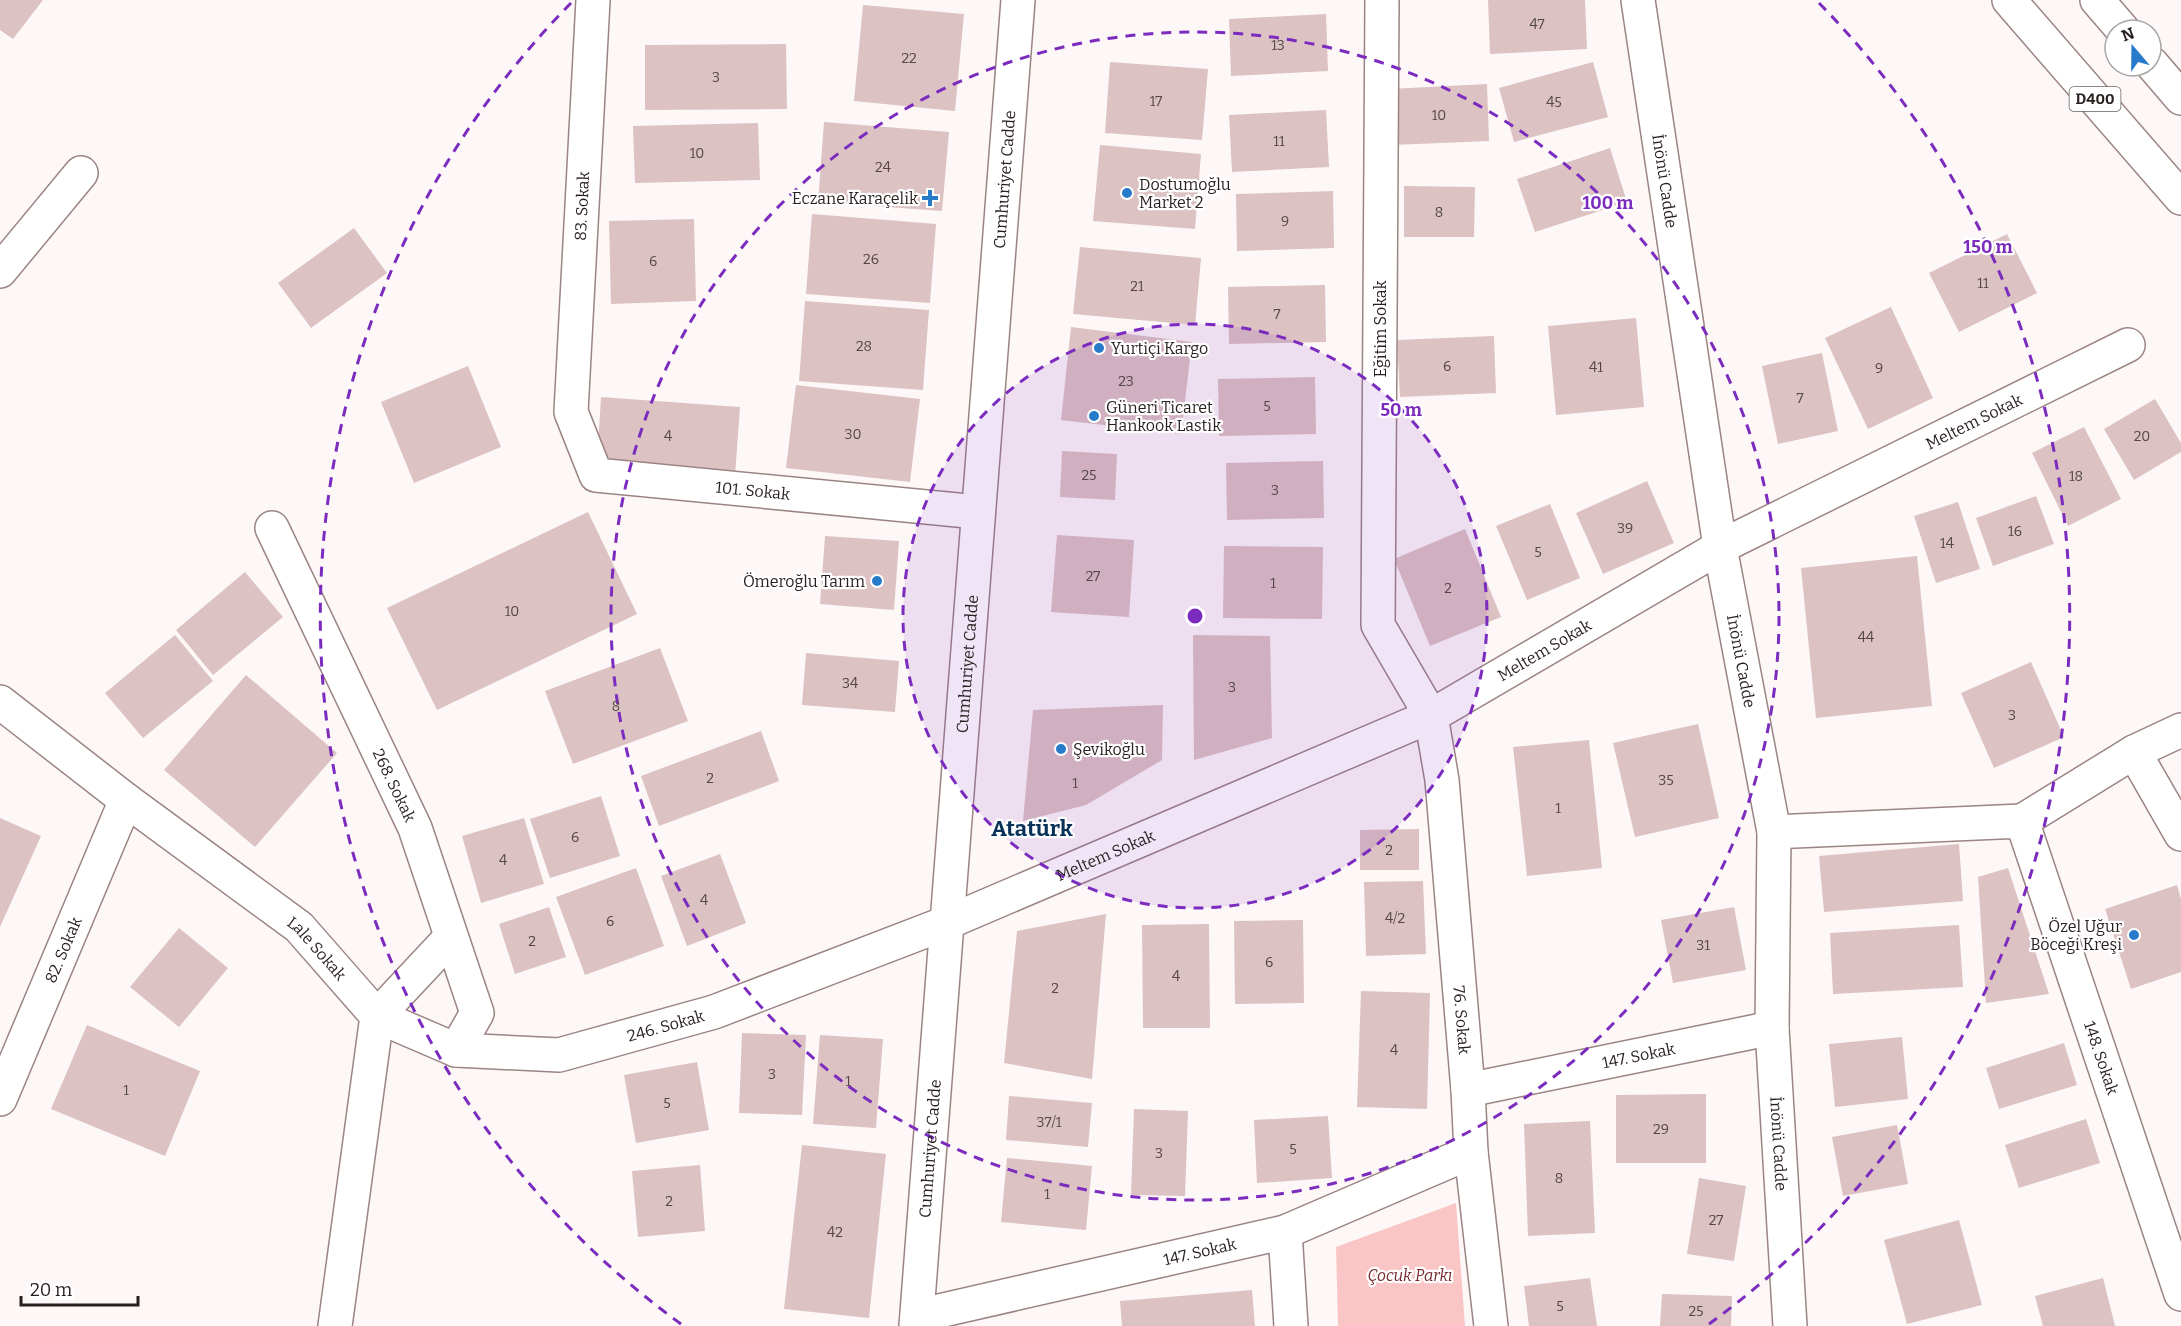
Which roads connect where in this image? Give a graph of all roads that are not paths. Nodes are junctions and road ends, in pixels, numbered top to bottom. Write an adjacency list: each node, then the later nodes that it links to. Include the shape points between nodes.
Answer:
1 (593, 0): 14 (main road, 83. Sokak)
2 (1018, 0): 15 (main road, Cumhuriyet Cadde)
3 (1382, 0): 19 (main road, Eğitim Sokak, via 1378,625)
4 (1638, 0): 17 (main road, İnönü Cadde)
5 (2009, 0): 11 (main road, D400)
6 (2097, 0): 7 (main road)
7 (2113, 18)
8 (2163, 77): 9 (main road)
9 (2181, 98)
10 (81, 173): 12 (main road)
11 (2181, 198)
12 (0, 270)
13 (2128, 345): 17 (main road, Meltem Sokak)
14 (571, 412): 15 (main road, 101. Sokak, via 596,475)
15 (978, 512): 26 (main road, Cumhuriyet Cadde)
16 (272, 528): 27 (main road, 268. Sokak, via 415,828)
17 (1720, 548): 19 (main road, Meltem Sokak); 24 (main road, İnönü Cadde)
18 (0, 702): 22 (main road, Lale Sokak)
19 (1431, 716): 26 (main road, Meltem Sokak); 31 (main road, 76. Sokak, via 1442,780)
20 (2181, 730): 21 (main road)
21 (2134, 752): 23 (main road); 25 (main road)
22 (126, 800): 28 (main road, Lale Sokak, via 299,927); 32 (main road, 82. Sokak)
23 (2022, 821): 24 (main road); 35 (main road, 148. Sokak)
24 (1774, 832): 29 (main road, İnönü Cadde)
25 (2181, 834)
26 (946, 923): 30 (main road, 246. Sokak, via 714,1012 560,1055); 36 (main road, Cumhuriyet Cadde)
27 (451, 937): 28 (main road); 30 (main road, 268. Sokak, via 477,1012)
28 (377, 1016): 30 (main road, 246. Sokak); 37 (main road)
29 (1772, 1028): 31 (main road, 147. Sokak); 40 (main road, İnönü Cadde)
30 (456, 1050)
31 (1468, 1090): 33 (main road, 76. Sokak)
32 (0, 1099)
33 (1471, 1152): 34 (main road, 147. Sokak); 39 (main road, 76. Sokak)
34 (1285, 1232): 36 (main road, 147. Sokak); 38 (main road)
35 (2181, 1294)
36 (917, 1321)
37 (335, 1326)
38 (1291, 1326)
39 (1491, 1326)
40 (1790, 1326)

